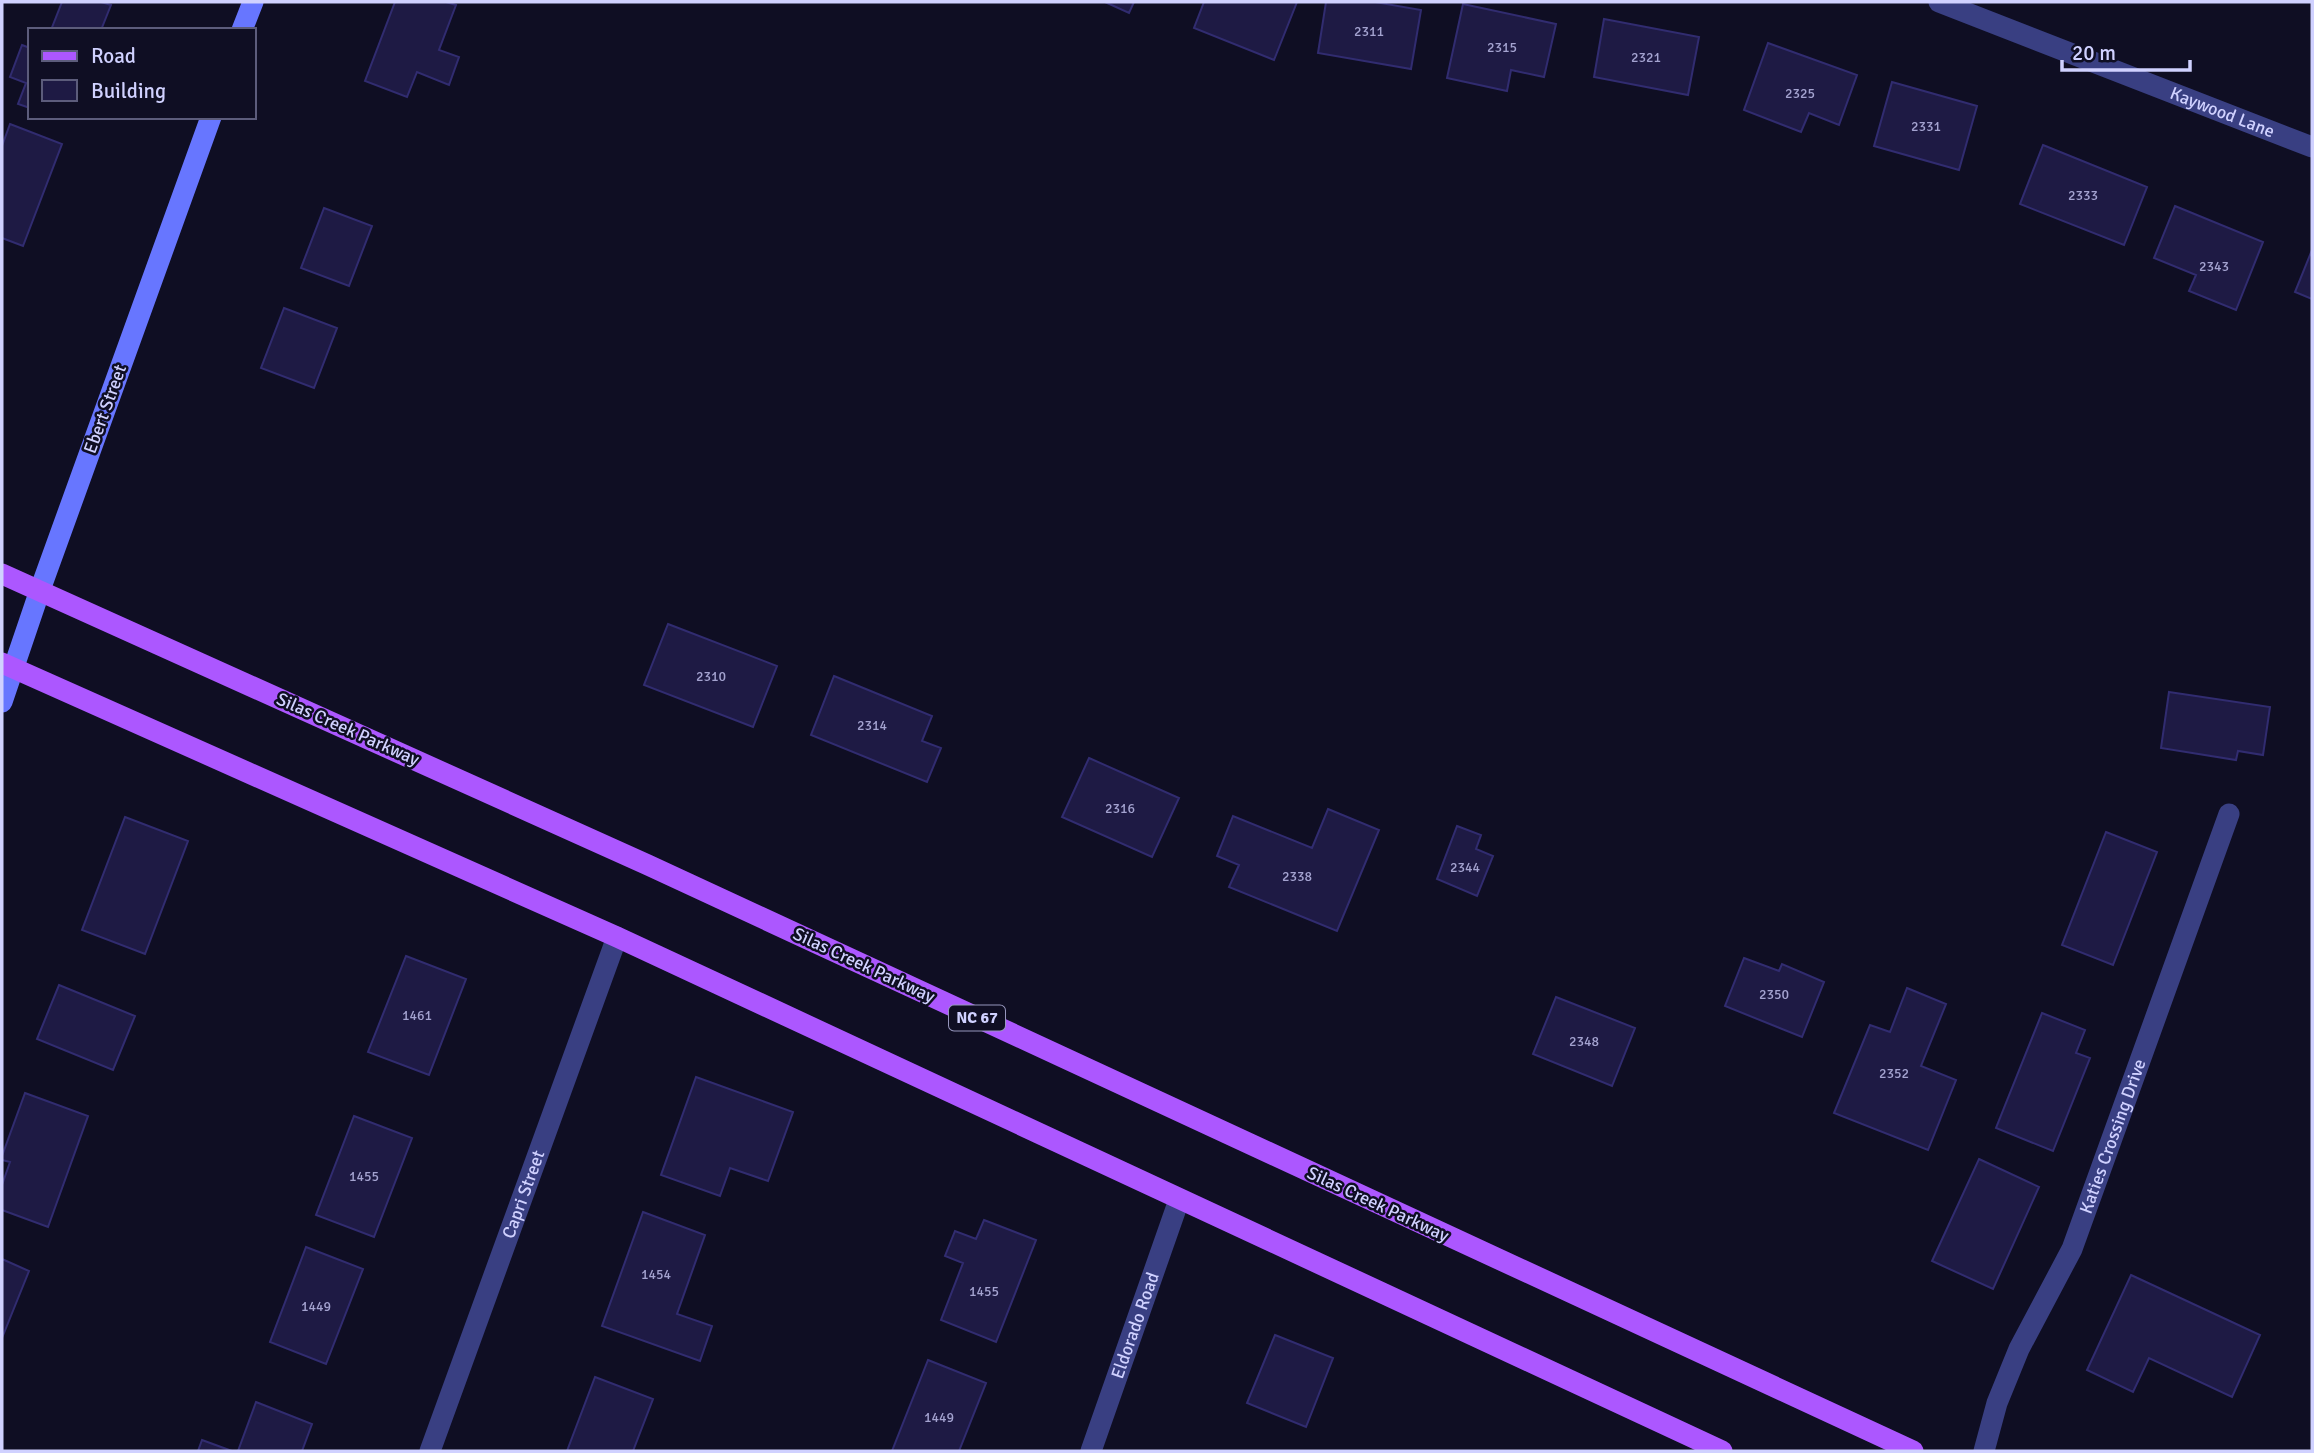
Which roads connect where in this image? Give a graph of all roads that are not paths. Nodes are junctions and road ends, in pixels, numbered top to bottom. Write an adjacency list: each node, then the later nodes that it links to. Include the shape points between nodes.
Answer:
1 (253, 2): 3 (main road)
2 (1939, 2): 5 (street, Kaywood Lane)
3 (243, 28)
4 (210, 119): 7 (main road, Ebert Street)
5 (2312, 147)
6 (2, 574): 7 (main road, Silas Creek Parkway / NC 67)
7 (40, 590): 8 (main road, Ebert Street); 16 (main road, Silas Creek Parkway / NC 67, via 648,865)
8 (8, 666): 9 (main road, Ebert Street); 11 (main road)
9 (2, 702)
10 (2229, 814): 17 (street, Katies Crossing Drive, via 2072,1249 2019,1349)
11 (617, 937): 12 (main road); 13 (street, Capri Street)
12 (1179, 1200): 14 (street, Eldorado Road); 15 (main road)
13 (430, 1451)
14 (1091, 1451)
15 (1722, 1451)
16 (1913, 1451)
17 (1984, 1451)

